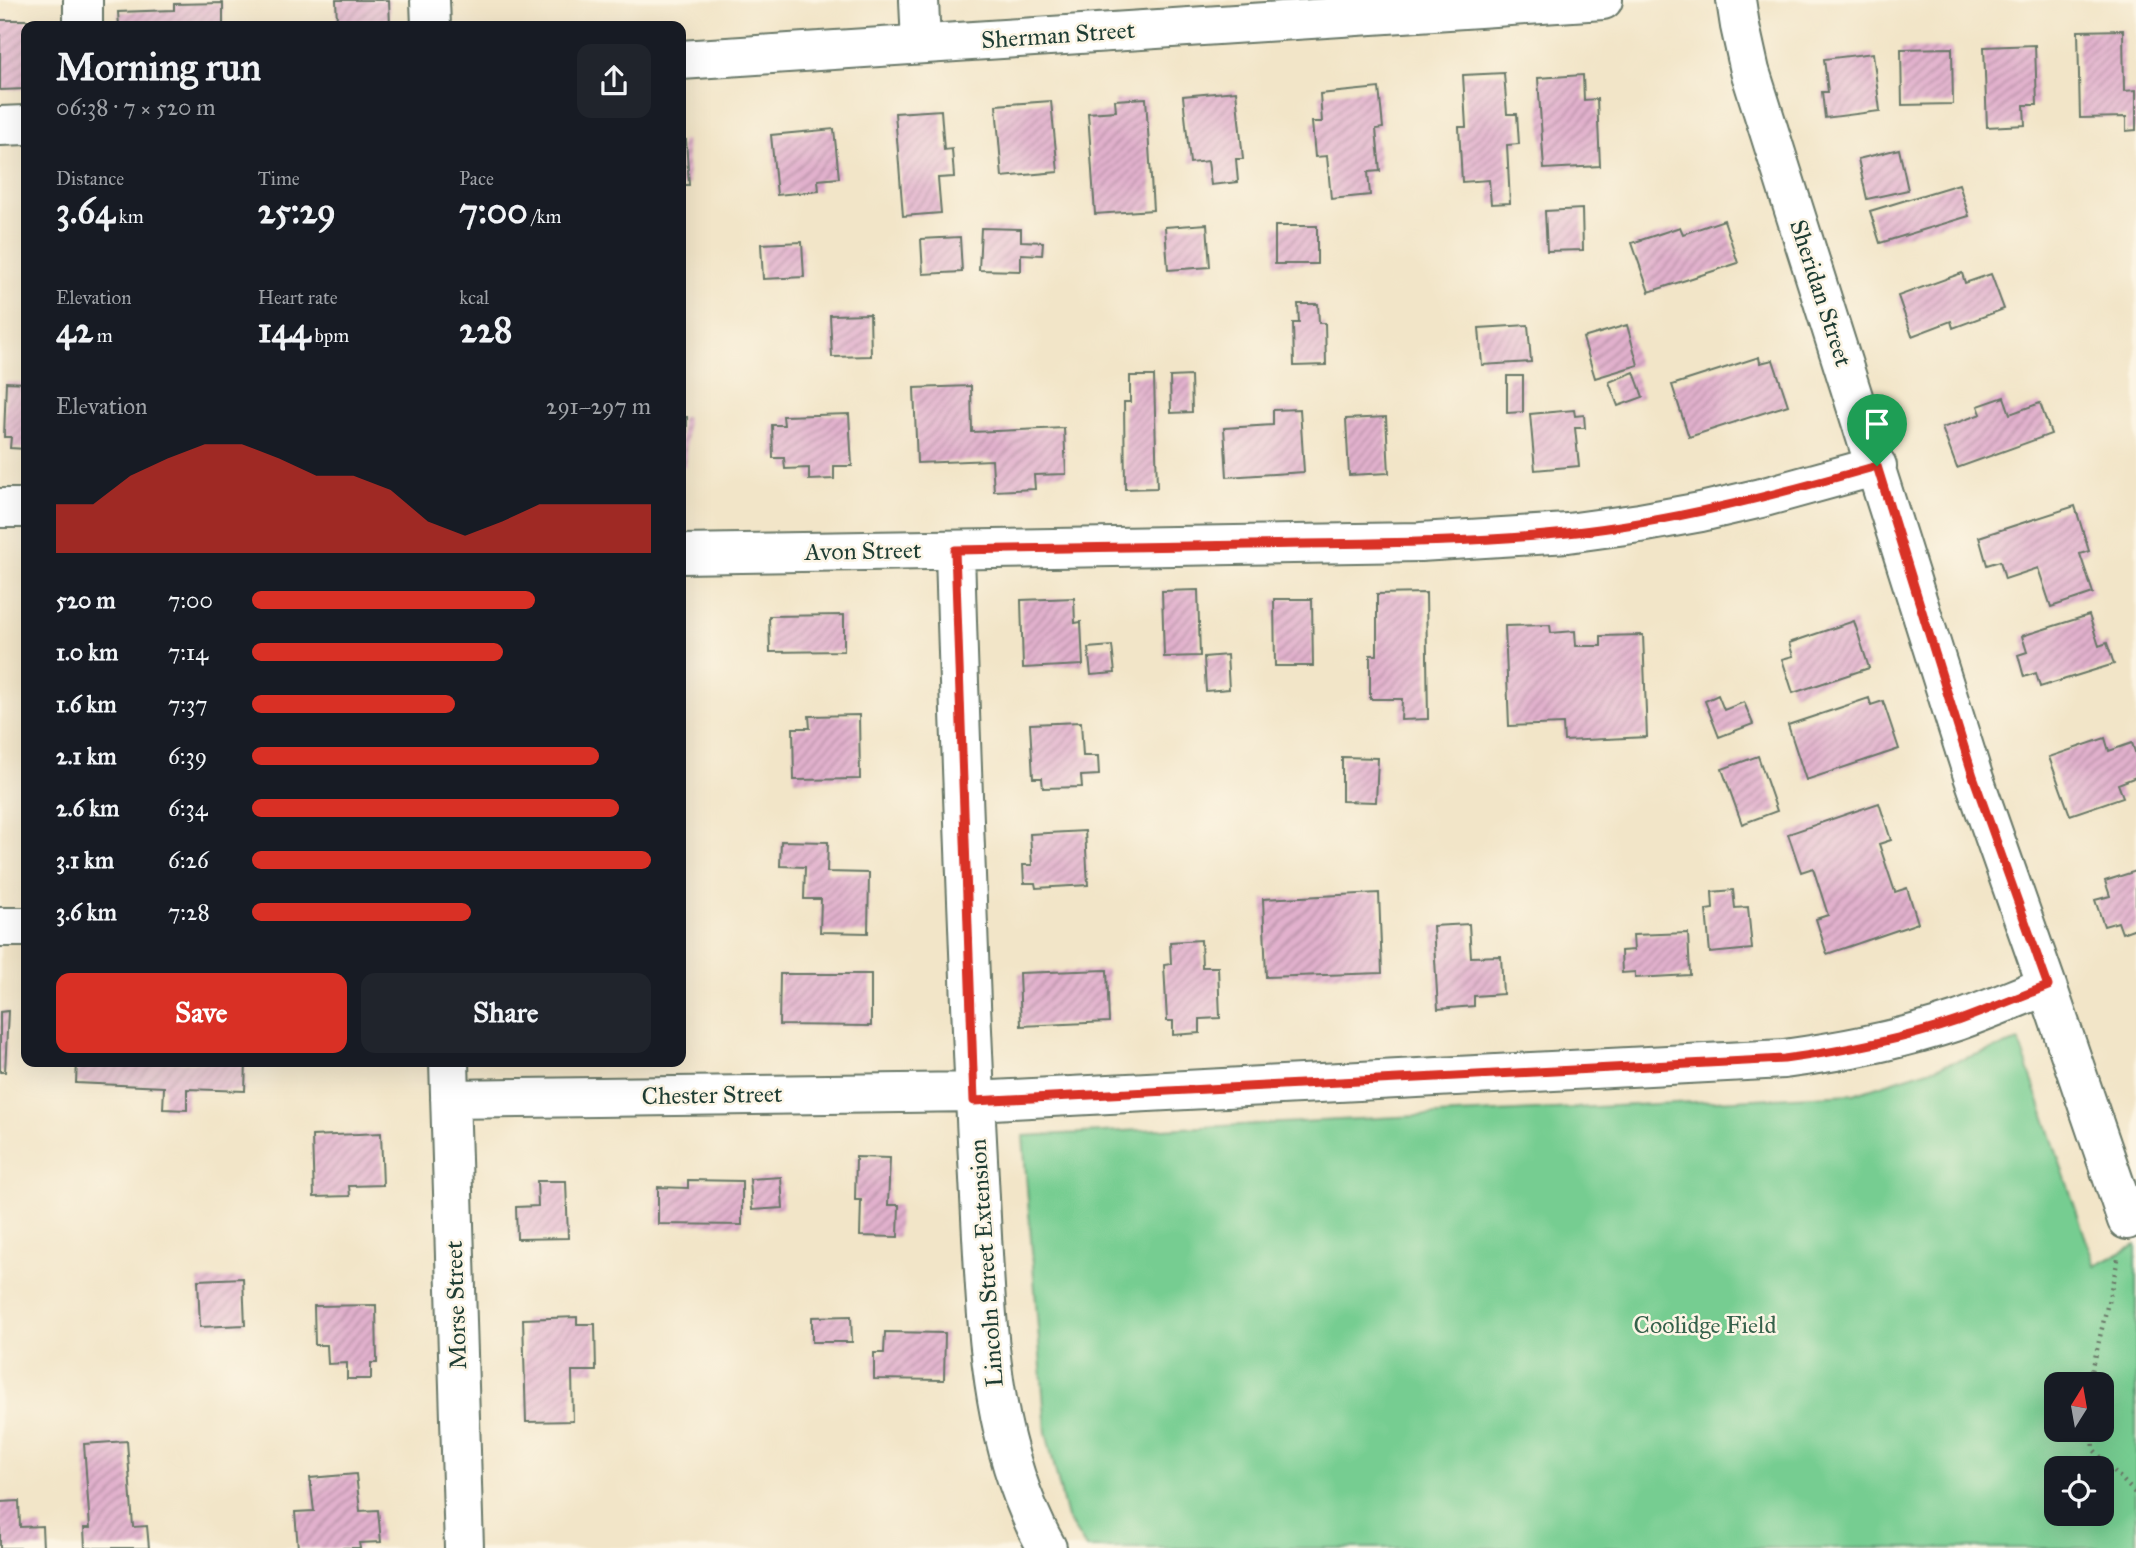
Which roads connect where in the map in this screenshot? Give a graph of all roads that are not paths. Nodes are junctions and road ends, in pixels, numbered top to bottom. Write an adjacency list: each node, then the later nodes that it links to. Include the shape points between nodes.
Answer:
1 (83, 0): 7 (street)
2 (430, 0): 8 (street)
3 (919, 0): 9 (street)
4 (1603, 0): 6 (street, Sherman Street)
5 (1736, 0): 13 (street, Sheridan Street, via 1750,71)
6 (1488, 4): 9 (street, Sherman Street)
7 (83, 21)
8 (431, 21)
9 (921, 44): 10 (street, Sherman Street)
10 (686, 60)
11 (21, 125): 12 (street)
12 (0, 126)
13 (1877, 466): 16 (street, Avon Street, via 1701,512 1569,533 1420,542); 20 (street, Sheridan Street, via 1973,776)
14 (0, 508): 15 (street)
15 (21, 508)
16 (955, 550): 17 (street, Avon Street); 22 (street, Lincoln Street Extension)
17 (686, 554)
18 (0, 927): 19 (street)
19 (21, 927)
20 (2048, 986): 22 (street, Chester Street, via 1896,1038 1784,1059); 23 (street, Sheridan Street)
21 (449, 1080): 22 (street, Chester Street); 24 (street, Morse Street)
22 (974, 1096): 25 (street, Lincoln Street Extension, via 991,1366 1009,1458)
23 (2127, 1220)
24 (464, 1548)
25 (1047, 1548)

